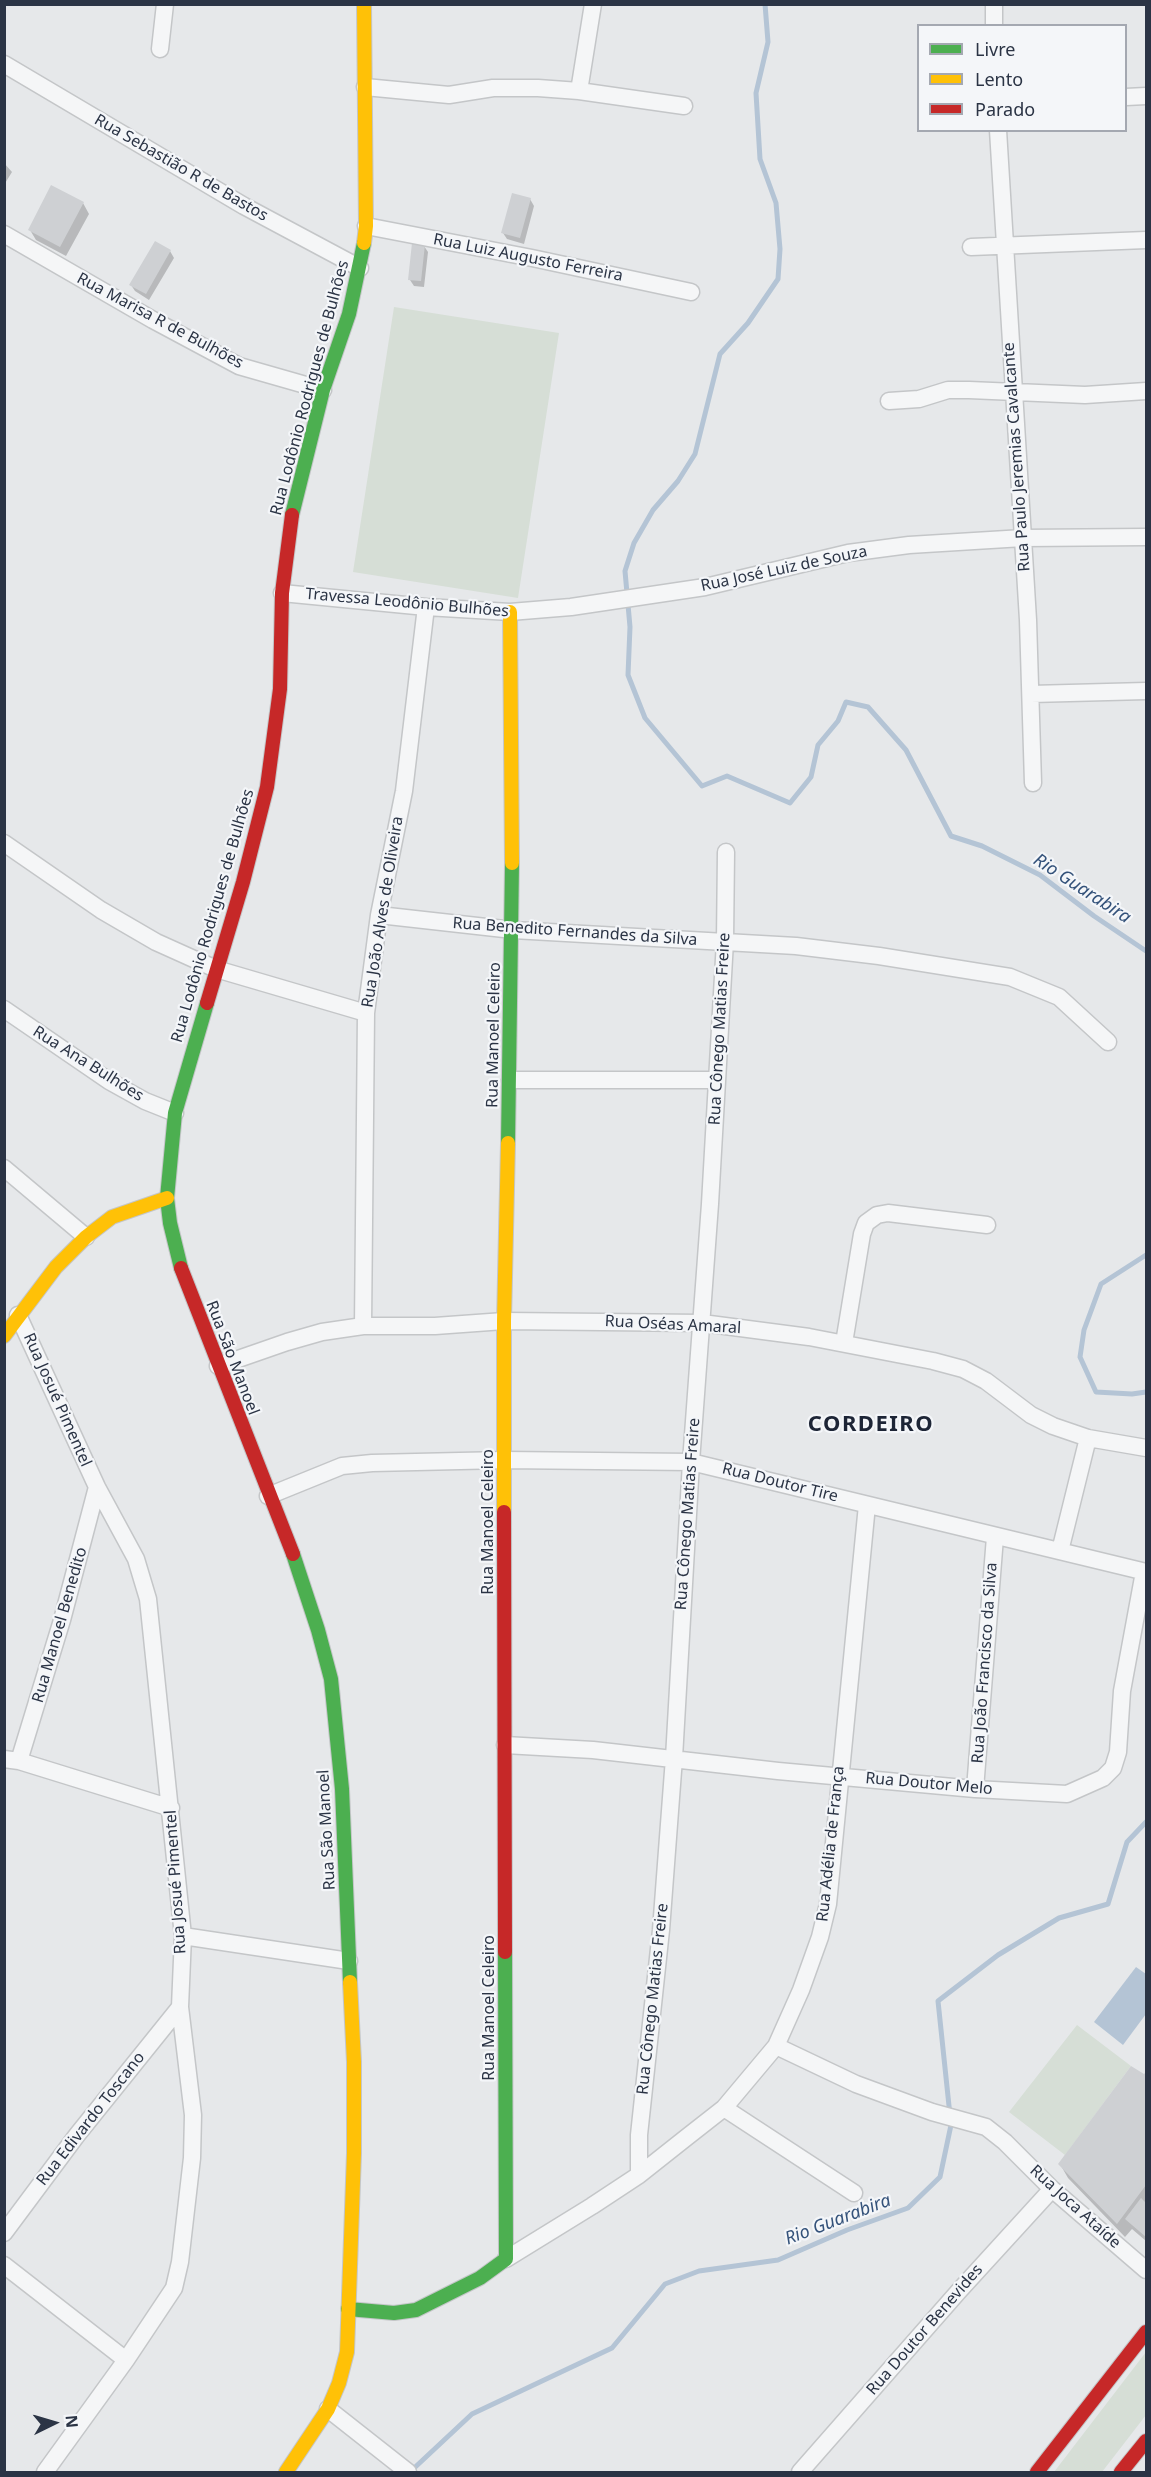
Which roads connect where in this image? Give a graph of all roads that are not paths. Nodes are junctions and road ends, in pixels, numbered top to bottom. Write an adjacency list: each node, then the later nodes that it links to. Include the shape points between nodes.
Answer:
1 (165, 4): 6 (street)
2 (364, 4): 8 (main road, Rua Lodônio Rodrigues de Bulhões)
3 (593, 4): 9 (street)
4 (994, 4): 5 (street)
5 (994, 24)
6 (160, 49)
7 (4, 64): 19 (street, Rua Sebastião R de Bastos, via 244,206)
8 (364, 87): 9 (street, via 449,94 493,88); 14 (main road, Rua Lodônio Rodrigues de Bulhões)
9 (579, 91): 12 (street)
10 (1146, 96): 11 (street)
11 (1127, 97)
12 (684, 106)
13 (998, 132): 17 (street, Rua Paulo Jeremias Cavalcante)
14 (366, 226): 19 (main road, Rua Lodônio Rodrigues de Bulhões); 20 (street, Rua Luiz Augusto Ferreira)
15 (4, 234): 21 (street, Rua Marisa R de Bulhões, via 231,362)
16 (1146, 240): 17 (street)
17 (1004, 245): 18 (street); 22 (street, Rua Paulo Jeremias Cavalcante)
18 (971, 247)
19 (360, 268): 21 (main road, Rua Lodônio Rodrigues de Bulhões)
20 (691, 292)
21 (323, 390): 27 (main road, Rua Lodônio Rodrigues de Bulhões, via 297,491)
22 (1014, 391): 23 (street, via 1085,395); 24 (street, via 948,390 919,399); 26 (street, Rua Paulo Jeremias Cavalcante)
23 (1146, 392)
24 (889, 401)
25 (1146, 537): 26 (street, Rua José Luiz de Souza)
26 (1023, 538): 28 (street, Rua José Luiz de Souza, via 848,553 705,587); 32 (street, Rua Paulo Jeremias Cavalcante)
27 (282, 593): 29 (street, Travessa Leodônio Bulhões); 39 (main road, Rua Lodônio Rodrigues de Bulhões, via 280,689 271,765 243,882)
28 (602, 602): 30 (street, Travessa Leodônio Bulhões)
29 (426, 607): 30 (street, Travessa Leodônio Bulhões); 36 (street, Rua João Alves de Oliveira, via 404,791)
30 (510, 612): 37 (main road, Rua Manoel Celeiro)
31 (1146, 691): 32 (street)
32 (1031, 694): 33 (street, Rua Paulo Jeremias Cavalcante)
33 (1033, 783)
34 (4, 843): 39 (street, via 101,910 156,942)
35 (726, 852): 38 (street, Rua Cônego Matias Freire)
36 (379, 915): 37 (street, Rua Benedito Fernandes da Silva); 41 (street, Rua João Alves de Oliveira)
37 (513, 930): 38 (street, Rua Benedito Fernandes da Silva); 43 (main road, Rua Manoel Celeiro)
38 (724, 941): 42 (street, Rua Benedito Fernandes da Silva, via 879,956 1010,977 1059,997); 44 (street, Rua Cônego Matias Freire)
39 (216, 969): 41 (street); 45 (main road, Rua Lodônio Rodrigues de Bulhões)
40 (4, 1009): 45 (street, Rua Ana Bulhões, via 109,1081)
41 (366, 1013): 53 (street, Rua João Alves de Oliveira)
42 (1108, 1042)
43 (510, 1080): 44 (street); 51 (main road, Rua Manoel Celeiro)
44 (717, 1080): 52 (street, Rua Cônego Matias Freire)
45 (175, 1113): 47 (main road, Rua Lodônio Rodrigues de Bulhões)
46 (4, 1168): 49 (street)
47 (167, 1198): 49 (main road, via 112,1218); 56 (main road, Rua São Manoel, via 183,1276)
48 (987, 1225): 55 (street, via 888,1213 866,1223)
49 (86, 1237): 50 (main road)
50 (18, 1315): 54 (main road); 61 (street, Rua Josué Pimentel)
51 (504, 1321): 52 (street, Rua Oséas Amaral); 53 (street, Rua Oséas Amaral); 59 (main road, Rua Manoel Celeiro)
52 (702, 1323): 55 (street, Rua Oséas Amaral); 60 (street, Rua Cônego Matias Freire)
53 (363, 1326): 56 (street, Rua Oséas Amaral, via 322,1332)
54 (5, 1334)
55 (844, 1343): 57 (street, Rua Oséas Amaral, via 963,1369 1031,1415)
56 (218, 1366): 62 (main road, Rua São Manoel)
57 (1088, 1438): 58 (street, Rua Oséas Amaral); 65 (street)
58 (1146, 1448)
59 (504, 1460): 60 (street, Rua Doutor Tire); 62 (street, Rua Doutor Tire, via 342,1466); 67 (main road, Rua Manoel Celeiro)
60 (691, 1462): 63 (street, Rua Doutor Tire); 68 (street, Rua Cônego Matias Freire)
61 (97, 1487): 69 (street, Rua Manoel Benedito, via 65,1609); 72 (street, Rua Josué Pimentel, via 136,1559 148,1599)
62 (268, 1496): 74 (main road, Rua São Manoel, via 298,1568 331,1679 342,1789)
63 (867, 1505): 64 (street, Rua Doutor Tire); 70 (street, Rua Adélia de França)
64 (995, 1537): 65 (street, Rua Doutor Tire); 71 (street, Rua João Francisco da Silva)
65 (1060, 1551): 66 (street, Rua Doutor Tire)
66 (1145, 1572): 71 (street, Rua Doutor Melo, via 1127,1660 1113,1768 1103,1778 1067,1794)
67 (505, 1745): 68 (street, Rua Doutor Melo); 82 (main road, Rua Manoel Celeiro)
68 (674, 1758): 70 (street, Rua Doutor Melo); 78 (street, Rua Cônego Matias Freire, via 639,2135)
69 (12, 1760): 72 (street)
70 (839, 1776): 71 (street, Rua Doutor Melo); 76 (street, Rua Adélia de França, via 828,1904 801,1990)
71 (975, 1789)
72 (171, 1808): 73 (street, Rua Josué Pimentel)
73 (183, 1936): 74 (street); 75 (street, Rua Josué Pimentel)
74 (349, 1961): 85 (main road, Rua São Manoel, via 354,2153)
75 (180, 2007): 81 (street, Rua Edivardo Toscano); 87 (street, Rua Josué Pimentel, via 193,2115 180,2262 174,2288)
76 (776, 2046): 77 (street, Rua Adélia de França); 79 (street, Rua Joca Ataíde, via 856,2084 986,2127)
77 (724, 2108): 78 (street, Rua Adélia de França); 80 (street)
78 (639, 2175): 82 (street, Rua Adélia de França)
79 (1052, 2189): 84 (street, Rua Joca Ataíde); 93 (street, Rua Doutor Benevides)
80 (854, 2193)
81 (4, 2233)
82 (506, 2259): 85 (main road, via 480,2278 416,2310 394,2313)
83 (4, 2265): 87 (street)
84 (1146, 2270)
85 (348, 2309): 88 (main road, Rua São Manoel, via 347,2352)
86 (1146, 2332): 94 (main road)
87 (126, 2360): 90 (street, Rua Josué Pimentel)
88 (328, 2409): 91 (main road, Rua São Manoel); 92 (street)
89 (1146, 2441): 95 (main road)
90 (45, 2472)
91 (286, 2472)
92 (408, 2472)
93 (800, 2472)
94 (1037, 2472)
95 (1121, 2472)

